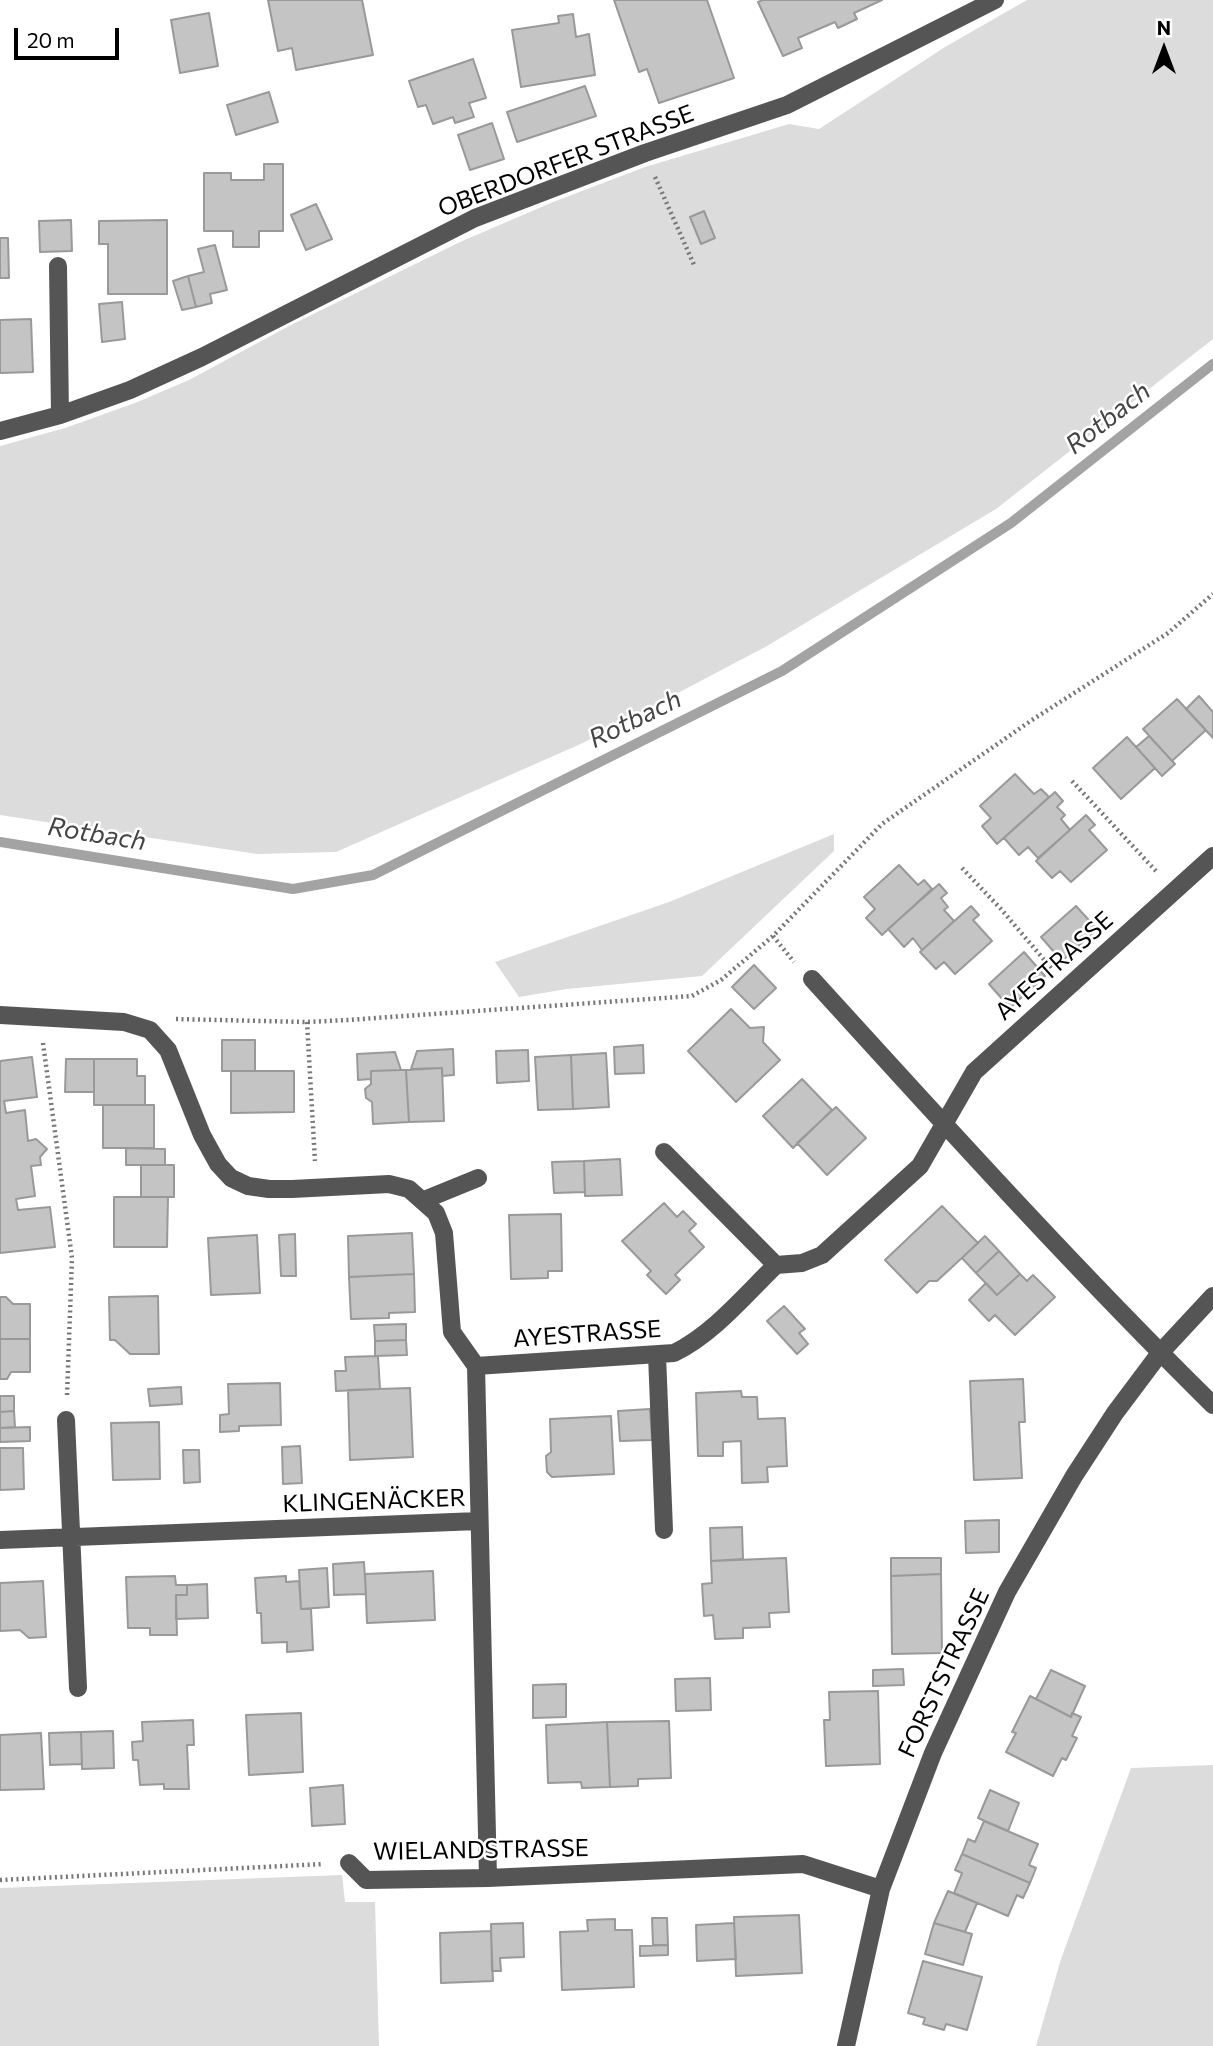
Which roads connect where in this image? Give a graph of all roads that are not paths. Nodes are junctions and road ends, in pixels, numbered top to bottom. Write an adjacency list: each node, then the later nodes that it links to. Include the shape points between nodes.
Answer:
1 (995, 0): 3 (street, OBERDORFER STRASSE, via 787,105 475,218 202,357)
2 (58, 266): 3 (street)
3 (60, 415): 4 (street, OBERDORFER STRASSE)
4 (0, 431)
5 (1213, 856): 8 (street, AYESTRASSE, via 974,1072)
6 (812, 979): 8 (street)
7 (0, 1015): 11 (street, via 124,1022 150,1030 167,1050 218,1164 231,1178 248,1186 388,1184 409,1189)
8 (945, 1124): 12 (street, AYESTRASSE, via 920,1166 822,1255 802,1263); 14 (street)
9 (664, 1152): 12 (street)
10 (478, 1178): 11 (street)
11 (424, 1200): 16 (street, via 436,1213 444,1234 452,1332)
12 (776, 1265): 15 (street, AYESTRASSE, via 684,1348)
13 (1213, 1296): 14 (street, FORSTSTRASSE)
14 (1160, 1353): 17 (street); 26 (street, FORSTSTRASSE, via 1074,1476 1007,1592 933,1753)
15 (657, 1355): 16 (street, AYESTRASSE); 20 (street)
16 (476, 1366): 19 (street)
17 (1213, 1405)
18 (66, 1420): 21 (street)
19 (478, 1521): 21 (street, KLINGENÄCKER); 25 (street, KLINGENÄCKER)
20 (664, 1530)
21 (70, 1538): 22 (street, KLINGENÄCKER); 23 (street)
22 (0, 1541)
23 (78, 1688)
24 (349, 1863): 25 (street, WIELANDSTRASSE, via 366,1880)
25 (488, 1878): 26 (street, WIELANDSTRASSE, via 803,1864)
26 (881, 1889): 27 (street, FORSTSTRASSE)
27 (846, 2046)

